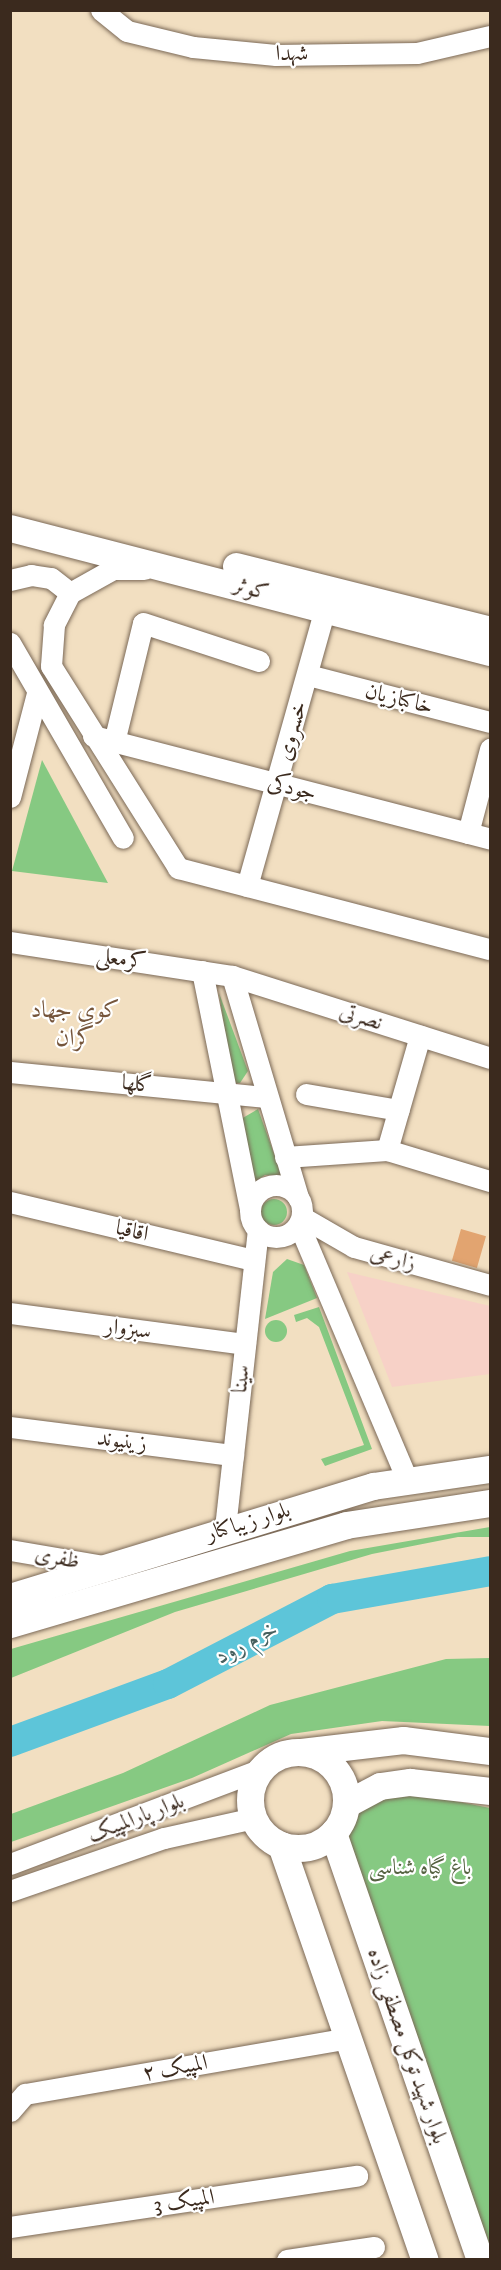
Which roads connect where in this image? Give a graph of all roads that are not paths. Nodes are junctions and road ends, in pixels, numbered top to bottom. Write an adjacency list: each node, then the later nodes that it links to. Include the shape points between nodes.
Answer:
1 (101, 10): 2 (street, شهدا, via 127,31 194,46 276,55 417,53)
2 (490, 36)
3 (10, 510): 8 (main road, کوثر)
4 (10, 528): 5 (main road, کوثر)
5 (187, 571): 7 (street, via 113,569); 8 (main road, کوثر)
6 (10, 580): 7 (street, via 31,575 51,578)
7 (70, 593): 16 (street, via 54,625 51,666)
8 (328, 599): 9 (main road, کوثر); 11 (main road, کوثر); 13 (street, خسروی)
9 (490, 630)
10 (10, 643): 14 (street)
11 (490, 652)
12 (259, 661): 17 (street, via 143,623)
13 (308, 675): 15 (street, خاکبازیان); 19 (street, خسروی)
14 (37, 693): 20 (street); 22 (street)
15 (490, 722)
16 (93, 736): 17 (street, جودکی); 24 (street, via 178,868)
17 (114, 742): 19 (street, جودکی)
18 (490, 749): 21 (street)
19 (277, 784): 21 (street, جودکی); 24 (street, خسروی)
20 (10, 797)
21 (468, 833): 23 (street, جودکی)
22 (123, 838)
23 (490, 839)
24 (247, 886): 26 (street)
25 (10, 942): 27 (street, کرمعلی)
26 (490, 949)
27 (202, 971): 28 (street, کرمعلی); 32 (street)
28 (232, 976): 29 (street, نصرتی); 34 (street)
29 (420, 1036): 30 (street, نصرتی); 35 (street)
30 (490, 1058)
31 (10, 1072): 32 (street, گلها)
32 (228, 1093): 34 (street, گلها); 40 (street)
33 (306, 1094): 35 (street)
34 (264, 1097): 37 (street)
35 (399, 1110): 36 (street)
36 (387, 1150): 37 (street); 38 (street)
37 (285, 1157): 41 (street)
38 (490, 1181)
39 (10, 1202): 43 (street, اقاقیا)
40 (250, 1208): 41 (street, via 253,1198 270,1185 291,1190); 42 (street)
41 (300, 1213): 42 (street, via 274,1237); 44 (street, زارعی, via 354,1247); 50 (street)
42 (258, 1230): 43 (street, سینا)
43 (254, 1260): 46 (street, سینا)
44 (490, 1285)
45 (10, 1313): 46 (street, سبزوار)
46 (245, 1344): 48 (street, سینا)
47 (10, 1427): 48 (street, زینیوند)
48 (233, 1455): 54 (street, سینا)
49 (490, 1469): 50 (main road, بلوار زیباکنار)
50 (407, 1480): 51 (main road, بلوار زیباکنار)
51 (373, 1486): 53 (main road); 54 (main road, بلوار زیباکنار)
52 (490, 1503): 53 (main road, بلوار زیباکنار)
53 (382, 1517): 58 (main road, بلوار زیباکنار, via 182,1570)
54 (225, 1528): 56 (main road, بلوار زیباکنار)
55 (10, 1550): 56 (street, ظفری)
56 (104, 1566): 57 (main road, بلوار زیباکنار)
57 (10, 1597)
58 (10, 1624)
59 (490, 1751): 60 (main road, via 392,1740)
60 (301, 1752): 61 (main road, via 286,1753); 63 (main road, via 316,1755 339,1774)
61 (261, 1769): 64 (main road, via 249,1797); 67 (street, بلوار پارالمپیک)
62 (490, 1791): 63 (main road, via 410,1782 380,1786)
63 (346, 1804): 65 (main road)
64 (254, 1818): 66 (main road); 68 (street, بلوار پارالمپیک, via 164,1838)
65 (333, 1833): 66 (main road, via 309,1847); 76 (main road, بلوار شهید توکل مصطفی زاده)
66 (281, 1845): 69 (main road)
67 (10, 1864)
68 (10, 1891)
69 (348, 2038): 70 (street, المپیک ۲, via 25,2094); 75 (main road)
70 (10, 2111)
71 (357, 2176): 72 (street, المپیک 3)
72 (10, 2227)
73 (374, 2247): 74 (street)
74 (287, 2259)
75 (425, 2259)
76 (480, 2259)

